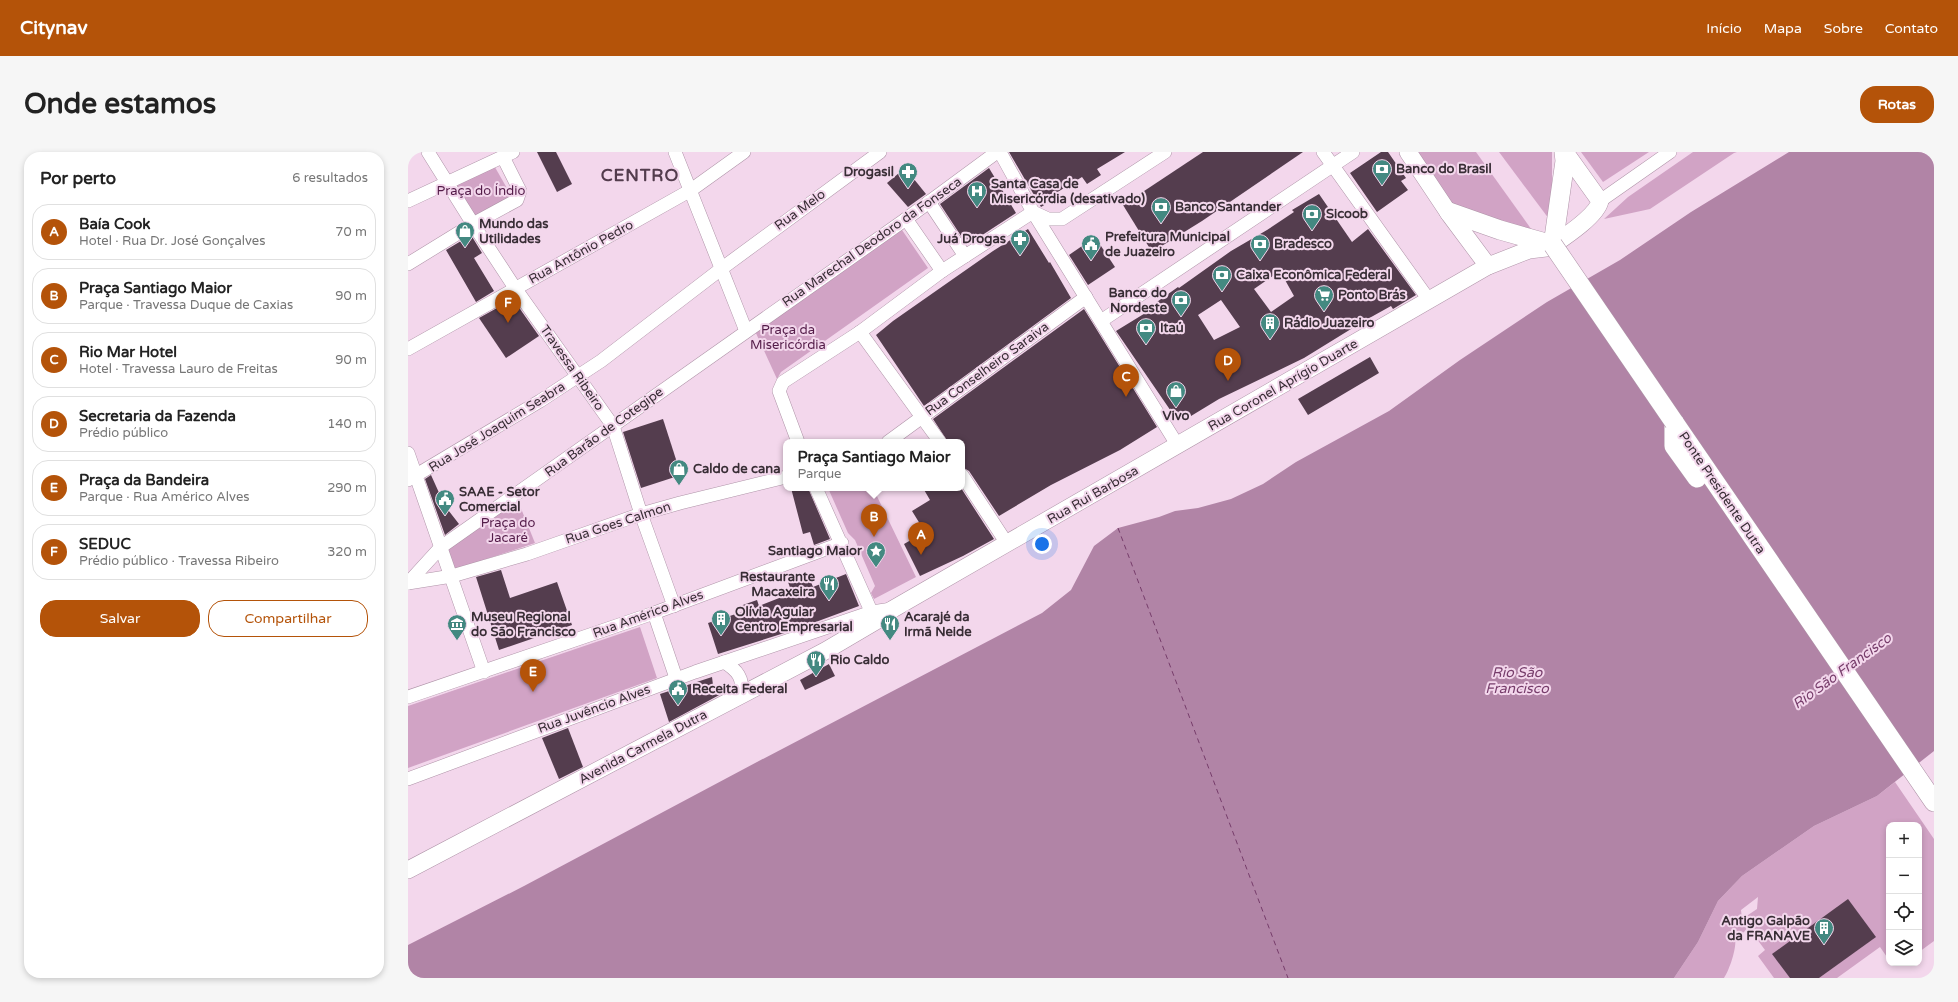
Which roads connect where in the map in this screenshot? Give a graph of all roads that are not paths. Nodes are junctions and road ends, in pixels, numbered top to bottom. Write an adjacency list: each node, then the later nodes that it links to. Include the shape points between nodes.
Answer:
1 (428, 152): 14 (street, Travessa Ribeiro)
2 (675, 152): 15 (street)
3 (744, 152): 15 (street, Rua Antônio Pedro)
4 (880, 152): 27 (street, Rua Melo)
5 (998, 152): 18 (street, Rua Marechal Deodoro da Fonseca); 19 (street)
6 (1165, 152): 19 (street, via 1062,219 1048,219)
7 (1322, 152): 13 (street)
8 (1353, 152): 13 (street)
9 (1408, 152): 20 (main road)
10 (1670, 152): 16 (street)
11 (508, 155): 14 (street); 22 (street, via 520,197)
12 (1564, 155): 16 (main road); 23 (highway)
13 (1332, 166): 31 (street); 32 (street)
14 (447, 183): 17 (street); 22 (street, Travessa Ribeiro)
15 (691, 190): 27 (street); 29 (street, Rua Antônio Pedro)
16 (1598, 198): 23 (main road, via 1595,210)
17 (408, 201)
18 (929, 202): 21 (street, Rua Marechal Deodoro da Fonseca); 24 (street)
19 (1033, 212): 24 (street); 30 (street)
20 (1449, 212): 23 (highway); 26 (main road)
21 (906, 219): 28 (street); 33 (street, Rua Marechal Deodoro da Fonseca)
22 (473, 224): 25 (street); 29 (street, Travessa Ribeiro)
23 (1550, 247): 26 (main road, Rua Coronel Aprígio Duarte, via 1529,250); 38 (highway, bridge)
24 (965, 256): 28 (street)
25 (408, 264)
26 (1488, 266): 31 (main road, Rua Coronel Aprígio Duarte)
27 (721, 269): 33 (street); 36 (street, Rua Melo)
28 (942, 271): 34 (street)
29 (516, 288): 35 (street, Rua Antônio Pedro); 36 (street, Travessa Ribeiro)
30 (1086, 297): 32 (street); 37 (street, Rua Conselheiro Saraiva)
31 (1429, 300): 43 (main road, Rua Coronel Aprígio Duarte)
32 (1101, 321): 43 (street)
33 (746, 331): 39 (street, Rua Barão de Cotegipe)
34 (860, 332): 37 (street); 40 (street, via 783,382 779,391)
35 (408, 349)
36 (578, 376): 39 (street, Travessa Ribeiro); 45 (street, Rua José Joaquim Seabra)
37 (922, 416): 41 (street, Rua Conselheiro Saraiva); 42 (street)
38 (1674, 422): 53 (highway, Ponte Presidente Dutra, via 1698,435 1768,538); 53 (highway, Ponte Presidente Dutra, via 1674,446 1747,550)
39 (613, 426): 49 (street, Travessa Ribeiro); 52 (street, Rua Barão de Cotegipe)
40 (797, 439)
41 (892, 439)
42 (938, 439)
43 (1178, 446): 50 (main road, Rua Rui Barbosa)
44 (408, 453): 45 (street)
45 (412, 478): 52 (street)
46 (783, 478): 49 (street, Rua Goes Calmon)
47 (965, 480): 50 (street)
48 (817, 491): 51 (street)
49 (642, 514): 54 (street, Rua Goes Calmon, via 527,554); 56 (street, Travessa Ribeiro)
50 (1006, 542): 57 (main road, Rua Rui Barbosa)
51 (842, 543): 56 (street, Rua Américo Alves); 59 (street)
52 (441, 547): 54 (street); 55 (street, Rua Barão de Cotegipe)
53 (1771, 565): 66 (highway)
54 (452, 576): 55 (street, Rua Goes Calmon); 61 (street)
55 (408, 583)
56 (674, 606): 58 (street, Rua Américo Alves)
57 (893, 609): 59 (main road, Avenida Carmela Dutra)
58 (654, 613): 61 (street, Rua Américo Alves); 62 (street)
59 (874, 617): 60 (street, Rua Juvêncio Alves); 63 (main road, Avenida Carmela Dutra, via 825,651)
60 (724, 662): 62 (street, Rua Juvêncio Alves); 63 (street, via 739,674 742,683)
61 (484, 672): 64 (street, Rua Américo Alves)
62 (676, 678): 65 (street, Rua Juvêncio Alves)
63 (740, 694): 67 (main road, Avenida Carmela Dutra)
64 (408, 697)
65 (408, 779)
66 (1934, 802)
67 (408, 870)

